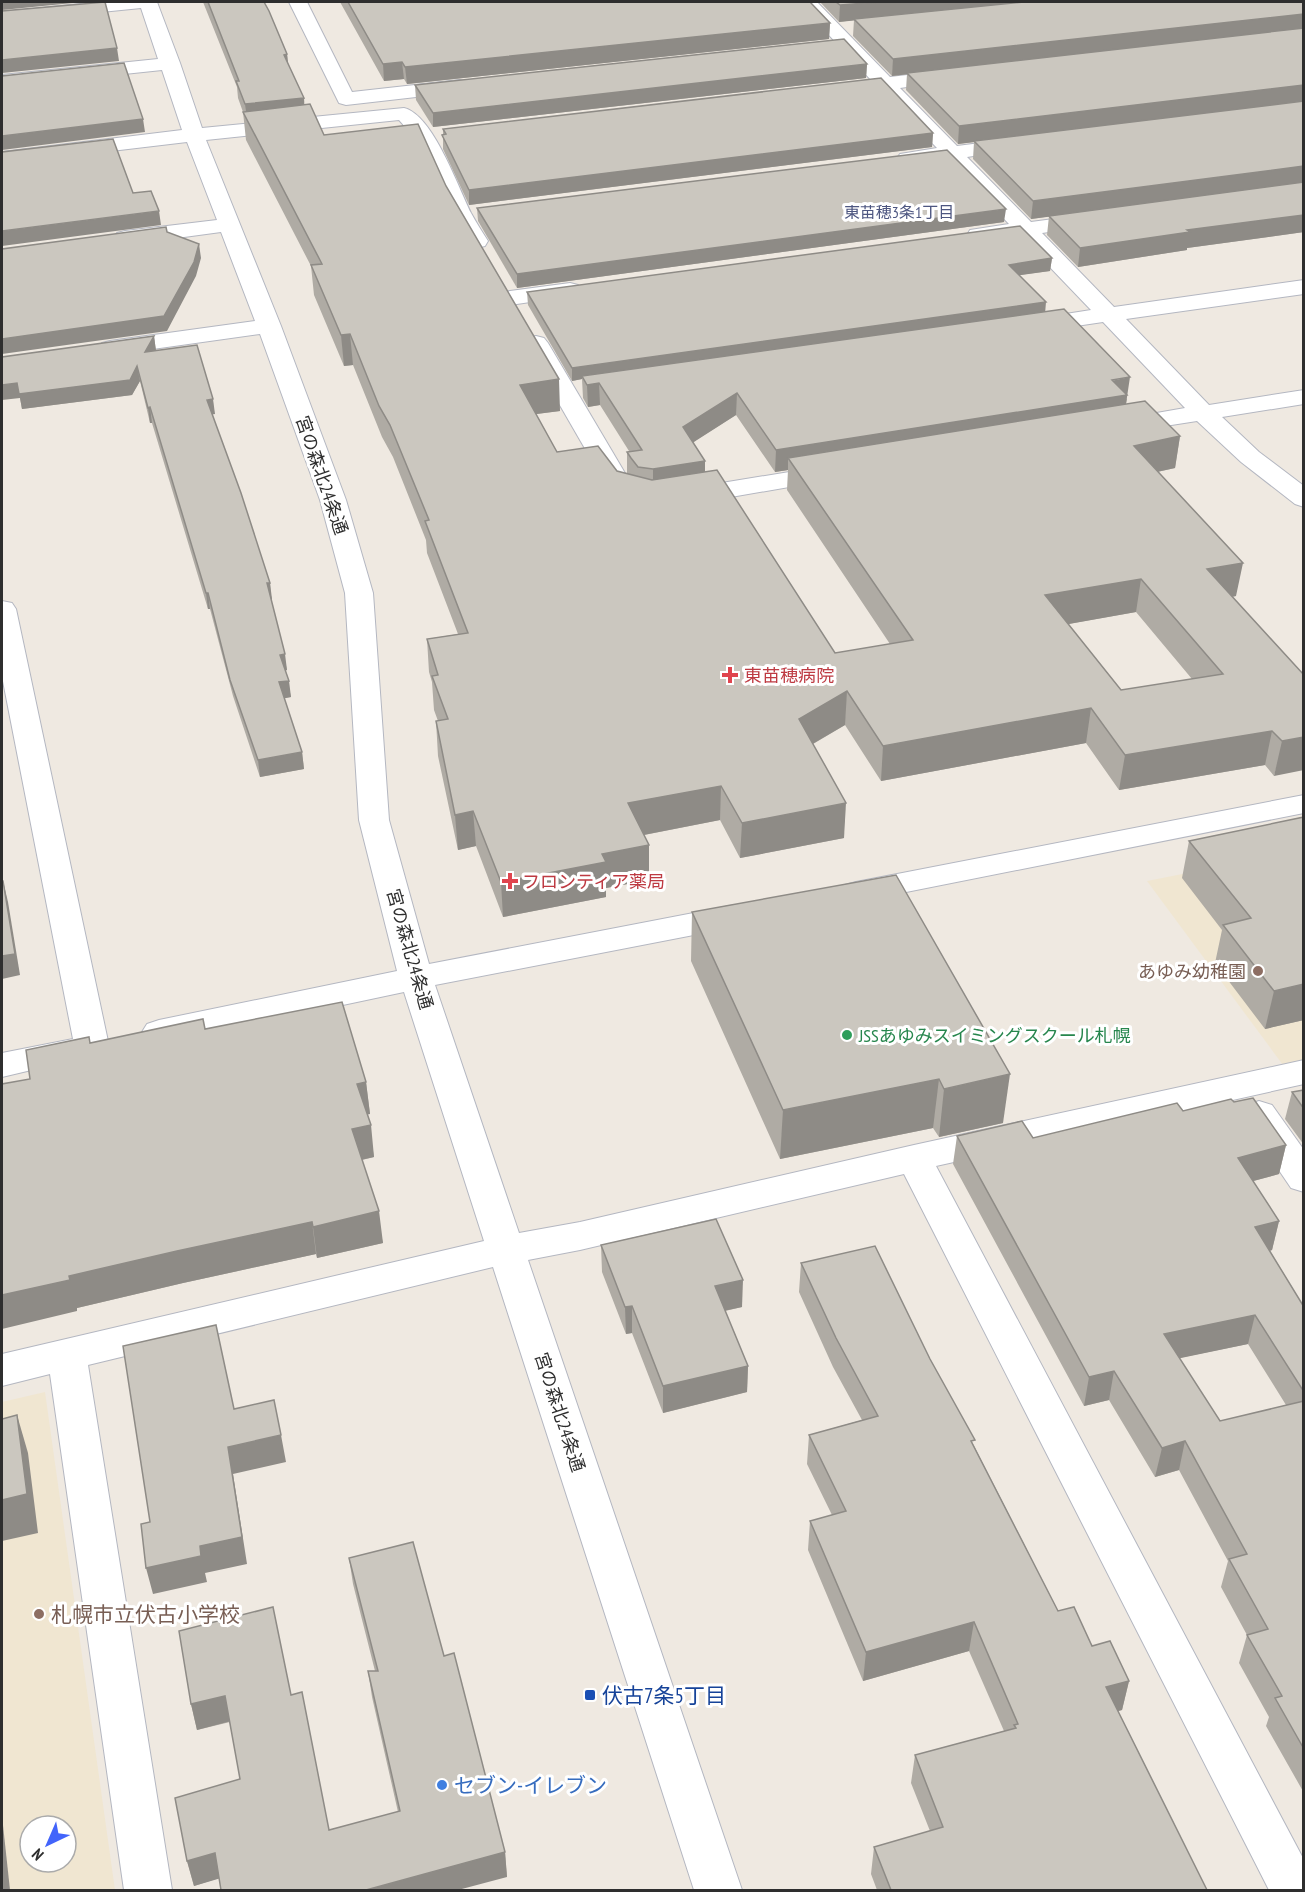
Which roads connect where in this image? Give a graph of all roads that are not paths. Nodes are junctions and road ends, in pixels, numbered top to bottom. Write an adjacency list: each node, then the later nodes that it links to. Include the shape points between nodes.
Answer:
1 (148, 2): 4 (street); 5 (street, 宮の森北24条通)
2 (298, 2): 9 (street, via 346,99)
3 (807, 2): 8 (street)
4 (2, 17)
5 (171, 63): 7 (street); 11 (street, 宮の森北24条通)
6 (967, 74): 8 (street)
7 (2, 81)
8 (886, 83): 10 (street); 13 (street)
9 (474, 85)
10 (827, 90)
11 (194, 135): 14 (street); 17 (street, 宮の森北24条通); 21 (street, via 404,114 437,136)
12 (1034, 142): 13 (street)
13 (952, 152): 15 (street); 18 (street)
14 (2, 158)
15 (882, 161)
16 (1107, 218): 18 (street)
17 (228, 225): 20 (street); 25 (street, 宮の森北24条通)
18 (1026, 229): 19 (street); 24 (street)
19 (955, 238)
20 (104, 241)
21 (499, 279): 22 (street); 32 (street, via 576,389 618,485 628,497)
22 (592, 287)
23 (1304, 287): 24 (street)
24 (1108, 314): 26 (street); 29 (street)
25 (269, 326): 27 (street); 39 (street, 宮の森北24条通, via 333,500 359,593 374,820)
26 (1002, 329)
27 (83, 351)
28 (1304, 397): 29 (street)
29 (1203, 412): 30 (street); 33 (street, via 1250,457)
30 (1098, 430)
31 (852, 470): 34 (street)
32 (636, 499)
33 (1304, 499)
34 (664, 500)
35 (2, 609): 40 (street)
36 (1304, 804): 37 (street)
37 (827, 898)
38 (769, 909): 39 (street)
39 (416, 978): 40 (street); 46 (street, 宮の森北24条通)
40 (92, 1046): 41 (street)
41 (2, 1065)
42 (1304, 1072): 43 (street)
43 (1240, 1086): 44 (street); 45 (street)
44 (914, 1158): 46 (street); 51 (street)
45 (1304, 1179)
46 (506, 1250): 47 (street); 50 (street, 宮の森北24条通)
47 (67, 1355): 48 (street); 49 (street)
48 (2, 1370)
49 (148, 1890)
50 (718, 1890)
51 (1294, 1890)

